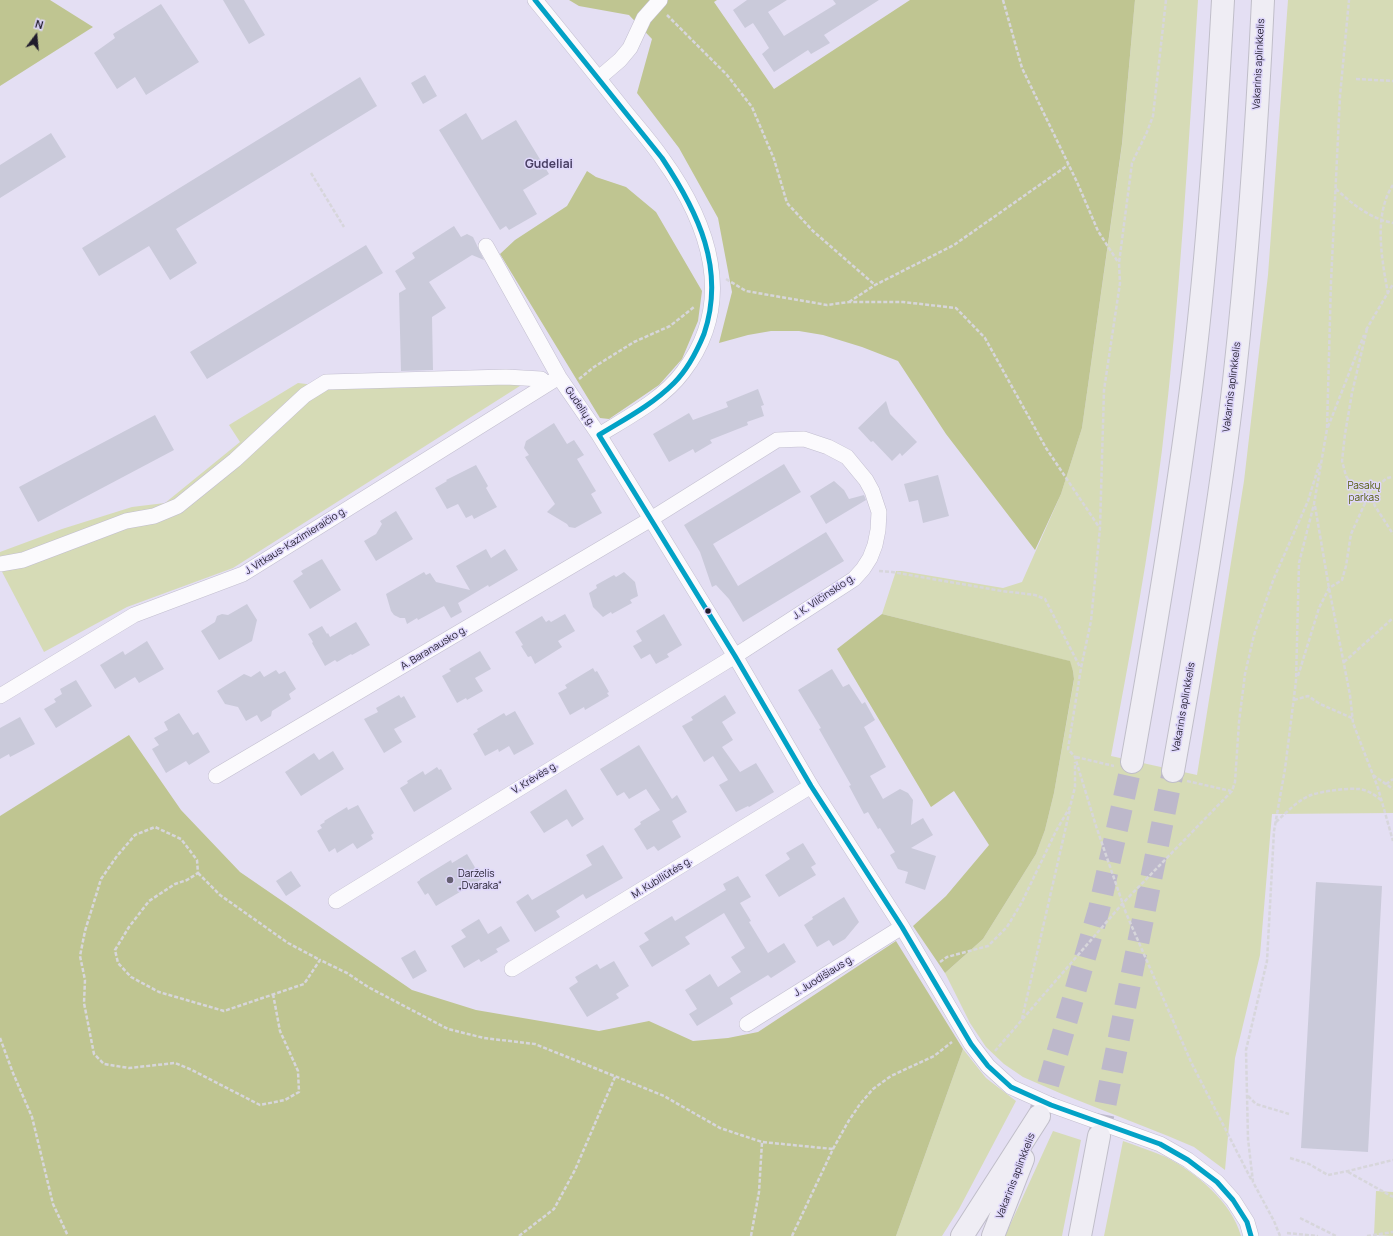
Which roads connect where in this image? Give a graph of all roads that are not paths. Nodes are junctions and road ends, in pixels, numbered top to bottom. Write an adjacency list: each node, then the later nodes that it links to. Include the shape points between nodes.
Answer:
1 (535, 0): 5 (street)
2 (1223, 0): 13 (highway, via 1206,252 1193,373 1159,608)
3 (1263, 0): 14 (highway, Vakarinis aplinkkelis, via 1246,254 1234,383 1200,618)
4 (658, 2): 5 (street, via 644,18 630,48)
5 (599, 78): 8 (street, via 663,158 686,196 701,227 712,270 713,293 708,328 696,353 682,373 657,399)
6 (486, 246): 7 (street, Gudelių g.)
7 (558, 383): 8 (street, Gudelių g.); 10 (street, via 541,379 506,377 326,382 305,395 235,460 178,506 23,560); 12 (street, J. Vitkaus-Kazimieraičio g., via 243,574 134,615)
8 (599, 435): 9 (street, Gudelių g.)
9 (651, 519): 11 (street, Gudelių g.); 11 (street, J. K. Vilčinskio g., via 777,440 804,439 828,447 847,457 866,480 879,512 875,545 863,569 854,580); 15 (street, A. Baranausko g.)
10 (0, 564)
11 (735, 656): 16 (street, Gudelių g.); 17 (street, V. Krėvės g.)
12 (0, 696)
13 (1132, 762)
14 (1172, 771)
15 (216, 776)
16 (811, 786): 18 (street, Gudelių g.); 19 (street, M. Kubiliūtės g.)
17 (336, 900)
18 (902, 927): 20 (street, J. Juodišiaus g.); 25 (street, Gudelių g., via 964,1033 986,1063 1012,1087 1051,1105 1160,1144 1188,1160 1217,1182 1234,1200 1247,1222)
19 (512, 969)
20 (747, 1024)
21 (1099, 1136): 24 (highway)
22 (962, 1236): 23 (highway, Vakarinis aplinkkelis, via 1039,1116)
23 (993, 1236)
24 (1080, 1236)
25 (1251, 1236)

